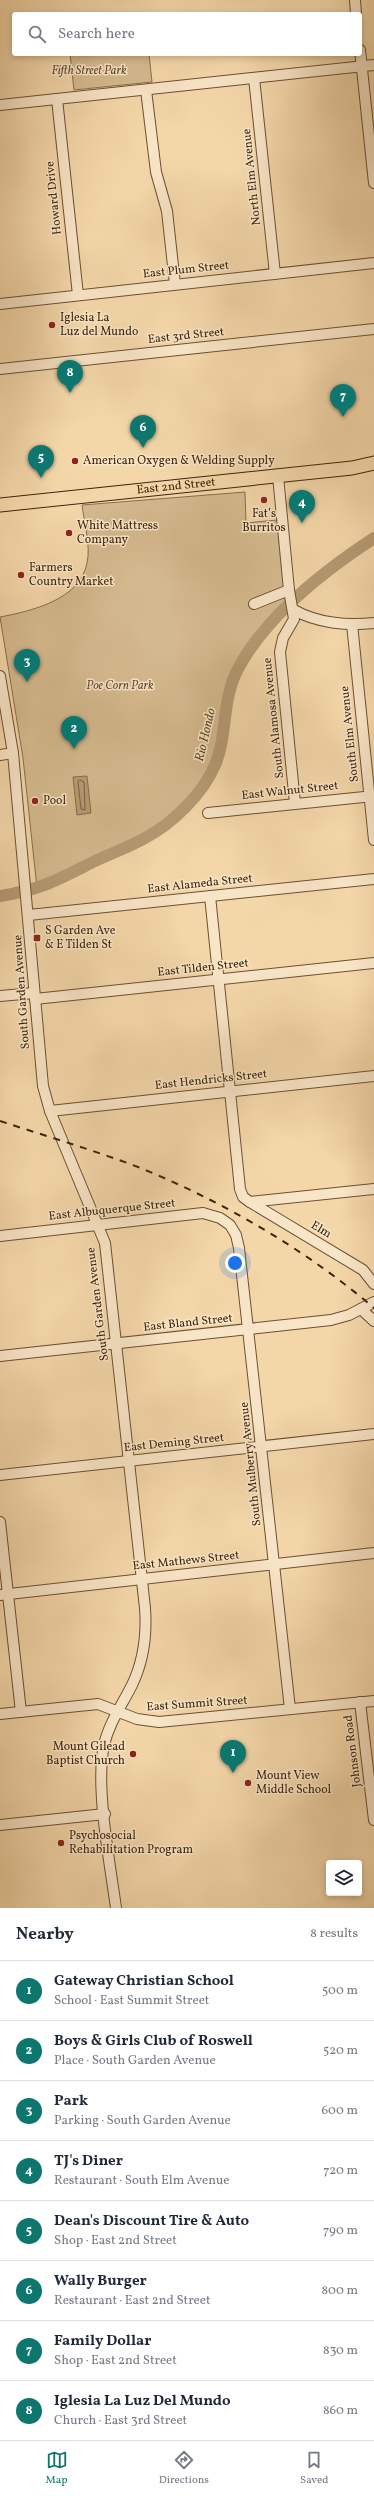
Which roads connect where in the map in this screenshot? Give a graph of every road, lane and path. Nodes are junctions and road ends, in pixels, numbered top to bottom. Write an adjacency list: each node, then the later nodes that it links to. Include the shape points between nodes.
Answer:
1 (355, 0): 2 (street)
2 (356, 12)
3 (361, 56): 5 (street)
4 (374, 65): 5 (street)
5 (362, 66): 6 (street); 10 (street)
6 (254, 78): 7 (street); 12 (street, North Elm Avenue)
7 (146, 90): 8 (street); 13 (street, via 156,172 167,211)
8 (57, 99): 9 (street); 14 (street, Howard Drive)
9 (0, 105)
10 (374, 183)
11 (374, 263): 12 (street, East Plum Street)
12 (275, 274): 13 (street, East Plum Street)
13 (175, 284): 14 (street, East Plum Street)
14 (78, 295): 15 (street, East Plum Street)
15 (0, 304)
16 (374, 329): 17 (street, East 3rd Street)
17 (0, 369)
18 (374, 463): 19 (main road, East 2nd Street)
19 (352, 468): 20 (main road, East 2nd Street); 21 (main road, East 2nd Street)
20 (374, 470)
21 (278, 476): 22 (main road, East 2nd Street); 23 (street)
22 (0, 505)
23 (289, 592): 24 (street); 25 (street)
24 (254, 604)
25 (293, 609): 27 (street, via 329,622); 32 (street, South Alamosa Avenue, via 292,623 280,648)
26 (374, 623): 27 (street)
27 (352, 624): 31 (street, South Elm Avenue)
28 (0, 676): 29 (street, South Garden Avenue)
29 (13, 753): 30 (street); 37 (street, South Garden Avenue)
30 (0, 755)
31 (372, 797): 32 (street, East Walnut Street); 34 (street, South Elm Avenue)
32 (295, 803): 33 (street, East Walnut Street)
33 (208, 813)
34 (374, 840)
35 (374, 879): 36 (street, East Alameda Street)
36 (210, 896): 37 (street, East Alameda Street); 39 (street)
37 (29, 916): 41 (street, South Garden Avenue)
38 (374, 962): 39 (street, East Tilden Street)
39 (218, 979): 41 (street, East Tilden Street); 43 (street)
40 (0, 996): 41 (street, East Tilden Street)
41 (34, 996): 44 (street, South Garden Avenue, via 43,1086)
42 (374, 1076): 43 (street, East Hendricks Street)
43 (230, 1091): 44 (street, East Hendricks Street); 46 (street, via 240,1189 243,1197)
44 (50, 1111): 48 (street, South Garden Avenue)
45 (374, 1189): 46 (street)
46 (250, 1202): 50 (street, Elm, via 362,1270)
47 (225, 1222): 48 (street, East Albuquerque Street, via 214,1215 203,1213); 54 (street, South Mulberry Avenue, via 234,1230 238,1242)
48 (99, 1225): 49 (street, East Albuquerque Street); 55 (street, South Garden Avenue, via 107,1258)
49 (0, 1236)
50 (374, 1284)
51 (374, 1302): 52 (street, East Bland Street)
52 (361, 1309): 53 (street); 54 (street, East Bland Street, via 336,1319)
53 (374, 1321)
54 (250, 1329): 55 (street, East Bland Street); 58 (street, South Mulberry Avenue)
55 (116, 1343): 56 (street, East Bland Street); 59 (street, South Garden Avenue)
56 (0, 1356)
57 (374, 1434): 58 (street, East Deming Street)
58 (262, 1447): 59 (street, East Deming Street); 63 (street, South Mulberry Avenue)
59 (129, 1461): 60 (street, East Deming Street); 64 (street, South Garden Avenue)
60 (0, 1475)
61 (0, 1522): 65 (street)
62 (374, 1553): 63 (street, East Mathews Street)
63 (275, 1565): 64 (street, East Mathews Street); 68 (street, South Mulberry Avenue)
64 (141, 1579): 65 (street, East Mathews Street); 69 (street, South Garden Avenue, via 146,1622 143,1650 135,1678)
65 (4, 1595): 70 (street)
66 (374, 1701): 67 (street, East Summit Street)
67 (360, 1702): 68 (street, East Summit Street); 73 (street, Johnson Road)
68 (290, 1709): 69 (street, East Summit Street, via 159,1722 144,1721)
69 (117, 1711): 70 (street, East Summit Street, via 94,1704); 72 (street, South Garden Avenue, via 107,1731 102,1757)
70 (20, 1712): 71 (street, East Summit Street)
71 (0, 1714)
72 (105, 1814): 74 (street); 75 (street, South Garden Avenue)
73 (374, 1820)
74 (0, 1825)
75 (116, 1908)

